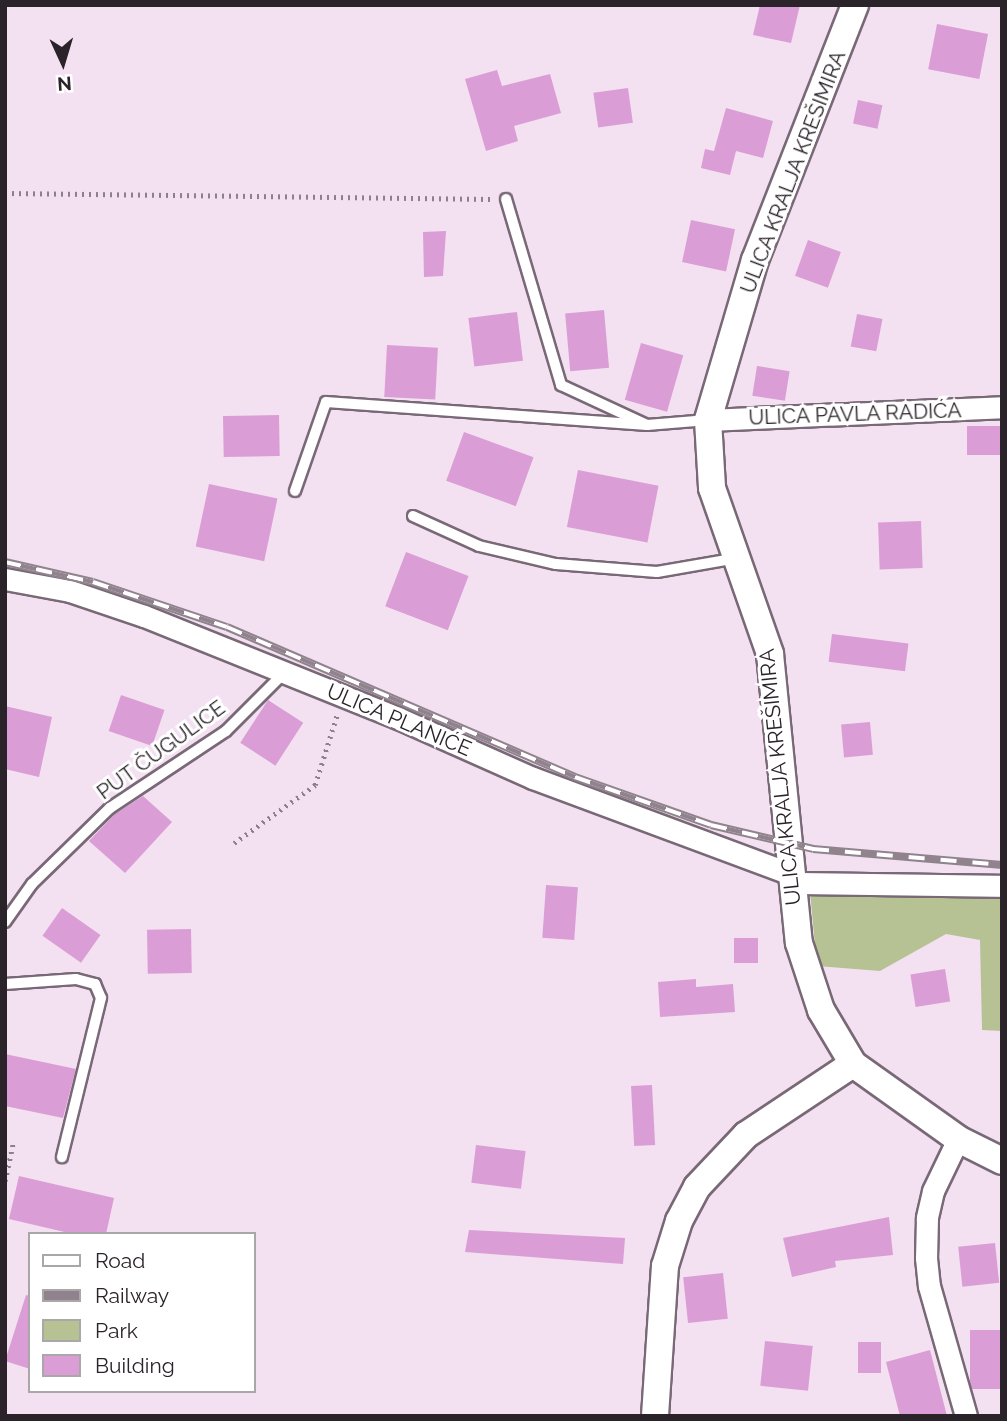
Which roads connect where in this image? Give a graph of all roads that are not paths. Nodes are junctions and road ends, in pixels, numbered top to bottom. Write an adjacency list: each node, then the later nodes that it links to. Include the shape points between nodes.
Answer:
1 (855, 5): 4 (street, ULICA KRALJA KREŠIMIRA, via 755,260)
2 (506, 199): 5 (lane, via 561,384)
3 (1002, 407): 4 (street, ULICA PAVLA RADIĆA)
4 (708, 420): 5 (lane); 8 (street, ULICA KRALJA KREŠIMIRA, via 712,488)
5 (647, 425): 6 (lane, via 326,402)
6 (295, 491)
7 (412, 516): 8 (lane, via 479,546 556,564 657,572)
8 (737, 558): 11 (street, ULICA KRALJA KREŠIMIRA, via 770,654)
9 (5, 579): 10 (street, ULICA PLANIĆE, via 70,591)
10 (285, 672): 11 (street, ULICA PLANIĆE, via 613,810); 13 (lane, PUT ČUGULICE, via 226,731 110,808 32,884)
11 (791, 878): 12 (street, ULICA PLANIĆE); 15 (street, ULICA KRALJA KREŠIMIRA, via 808,979 833,1035)
12 (1002, 886)
13 (5, 922)
14 (5, 984): 17 (lane, via 76,979 95,984 101,998)
15 (853, 1064): 16 (street, ULICA KRALJA KREŠIMIRA); 19 (street, via 746,1135 697,1187 678,1221 665,1266)
16 (958, 1139): 18 (street, ULICA KRALJA KREŠIMIRA); 20 (street, via 933,1191 926,1258 929,1286)
17 (62, 1157)
18 (1002, 1161)
19 (655, 1416)
20 (966, 1416)

